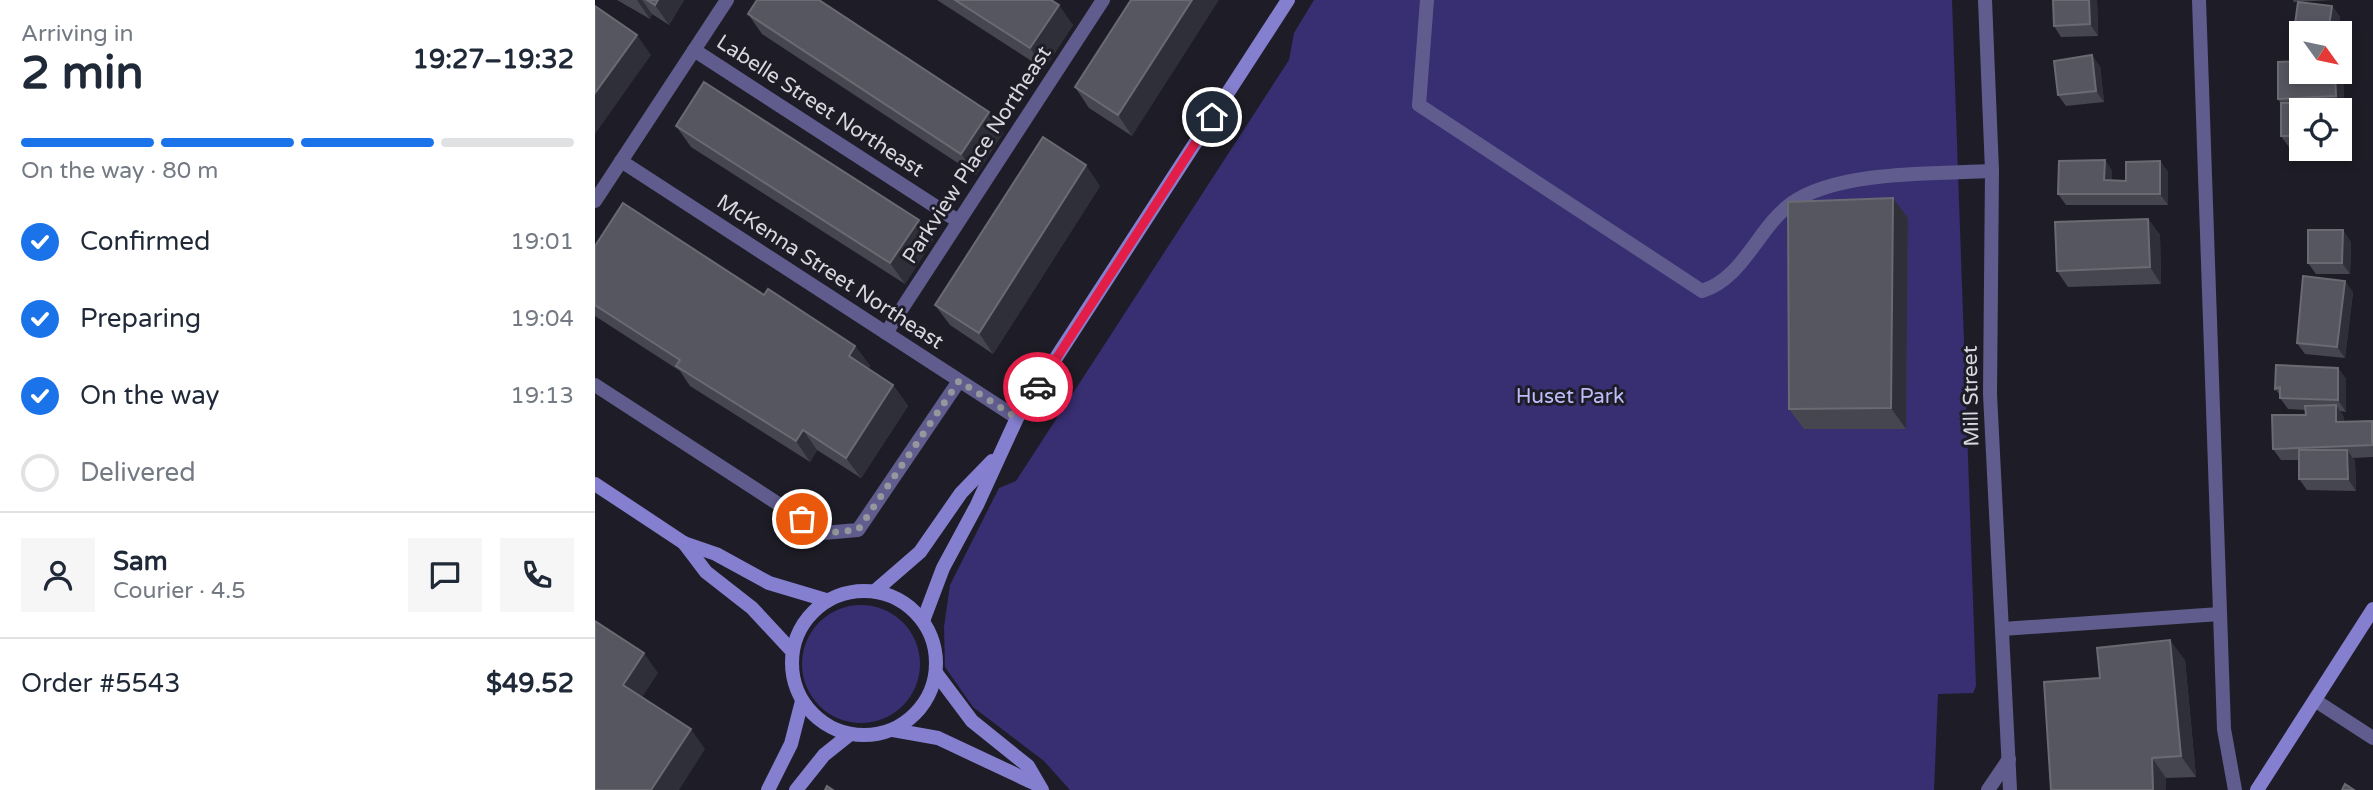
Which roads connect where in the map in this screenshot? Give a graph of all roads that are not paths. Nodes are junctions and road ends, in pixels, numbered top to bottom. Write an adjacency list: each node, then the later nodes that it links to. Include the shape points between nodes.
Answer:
1 (727, 0): 7 (street)
2 (1287, 0): 15 (street)
3 (1427, 0): 9 (street, via 1419,105 1702,291 1720,285 1792,203 1841,181)
4 (1985, 0): 9 (street, Mill Street)
5 (2199, 0): 22 (street)
6 (1100, 1): 11 (street, Parkview Place Northeast)
7 (694, 50): 8 (street); 11 (street, Labelle Street Northeast)
8 (621, 161): 10 (street); 12 (street, McKenna Street Northeast)
9 (1992, 171): 24 (street, Mill Street, via 1990,394)
10 (595, 201)
11 (958, 221): 12 (street, Parkview Place Northeast)
12 (886, 333): 13 (street, McKenna Street Northeast)
13 (959, 381): 14 (street, via 858,530 823,533); 15 (street, McKenna Street Northeast)
14 (595, 384)
15 (1017, 418): 16 (street)
16 (1000, 453): 19 (street, via 961,493 920,552); 23 (street, via 943,568)
17 (595, 484): 18 (street)
18 (684, 543): 20 (street, via 716,554 769,583); 25 (street, via 706,572 752,608)
19 (875, 591): 20 (street); 23 (street, via 894,596)
20 (826, 600): 25 (street, via 808,616)
21 (2373, 608): 28 (street)
22 (2220, 614): 24 (street); 38 (street, via 2226,754)
23 (923, 621): 26 (street, via 934,646)
24 (2003, 629): 32 (street, Mill Street)
25 (792, 651): 27 (street, via 794,685)
26 (936, 673): 29 (street, via 914,716); 33 (street, via 972,721 1028,766)
27 (802, 701): 30 (street, via 814,716); 34 (street, via 790,744)
28 (2316, 701): 31 (street); 39 (street)
29 (893, 730): 30 (street); 33 (street, via 938,738)
30 (849, 735): 35 (street, via 824,755)
31 (2373, 738)
32 (2009, 759): 36 (street); 37 (street, Mill Street)
33 (1040, 788)
34 (768, 790)
35 (796, 790)
36 (1988, 790)
37 (2010, 790)
38 (2235, 790)
39 (2257, 790)

